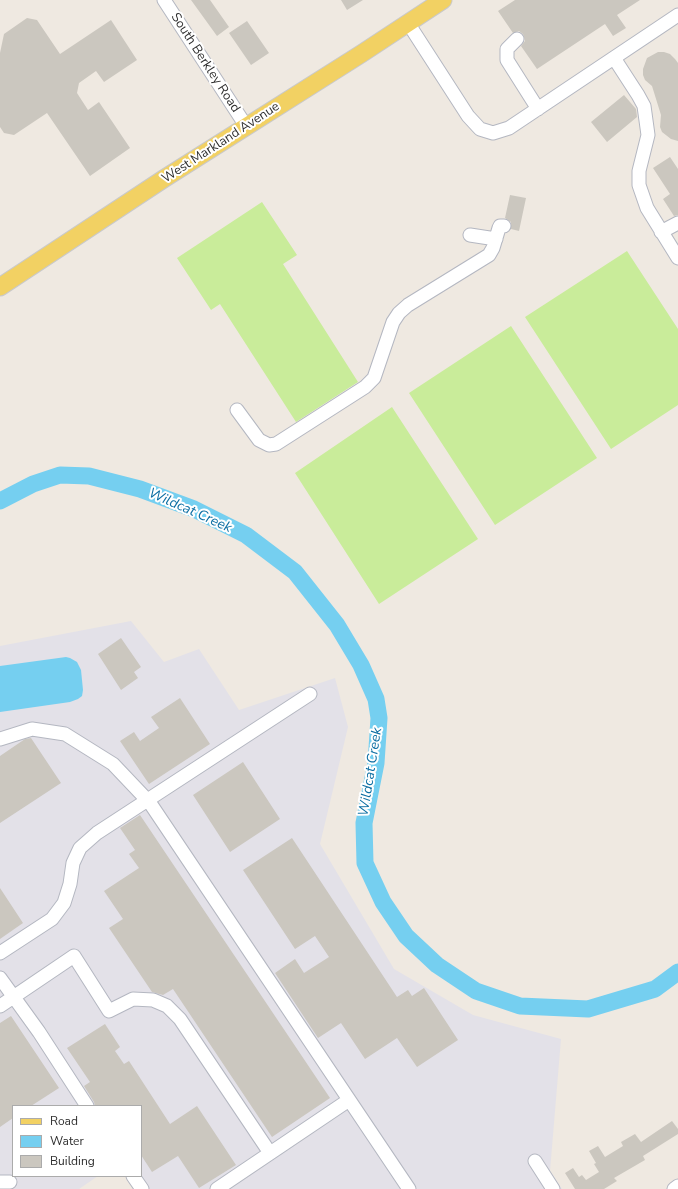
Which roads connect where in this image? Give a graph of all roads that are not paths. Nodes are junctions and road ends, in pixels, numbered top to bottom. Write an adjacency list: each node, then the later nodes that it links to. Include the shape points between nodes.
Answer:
1 (164, 0): 8 (street, South Berkley Road)
2 (443, 0): 4 (main road, West Markland Avenue)
3 (678, 15): 6 (street)
4 (408, 23): 7 (street, via 468,116 480,129 493,133 509,128); 8 (main road, West Markland Avenue)
5 (517, 39): 7 (street, via 507,49 507,60)
6 (614, 58): 7 (street); 11 (street, via 644,106 648,135 638,185 647,208)
7 (538, 108)
8 (246, 126): 15 (main road, West Markland Avenue)
9 (678, 223): 11 (street)
10 (504, 226): 13 (street, via 500,226)
11 (661, 232): 14 (street)
12 (470, 235): 13 (street)
13 (496, 239): 16 (street, via 489,255 399,312 393,322 374,378 365,387 276,444 269,445 259,440)
14 (678, 258)
15 (0, 287)
16 (237, 410)
17 (310, 694): 19 (street)
18 (0, 739): 19 (street, via 32,729 65,734 113,764)
19 (147, 801): 20 (street, via 97,833 80,848 73,863 64,903 52,919); 24 (street)
20 (0, 953)
21 (0, 978): 22 (street)
22 (14, 997): 23 (street); 25 (street); 26 (street, via 74,956 109,1011 133,998 153,1000 167,1006 180,1019)
23 (0, 1006)
24 (348, 1100): 26 (street); 32 (street)
25 (86, 1105)
26 (270, 1153): 31 (street)
27 (535, 1161): 33 (street)
28 (134, 1177): 30 (street)
29 (678, 1186): 34 (street)
30 (142, 1189)
31 (217, 1189)
32 (409, 1189)
33 (553, 1189)
34 (674, 1189)

